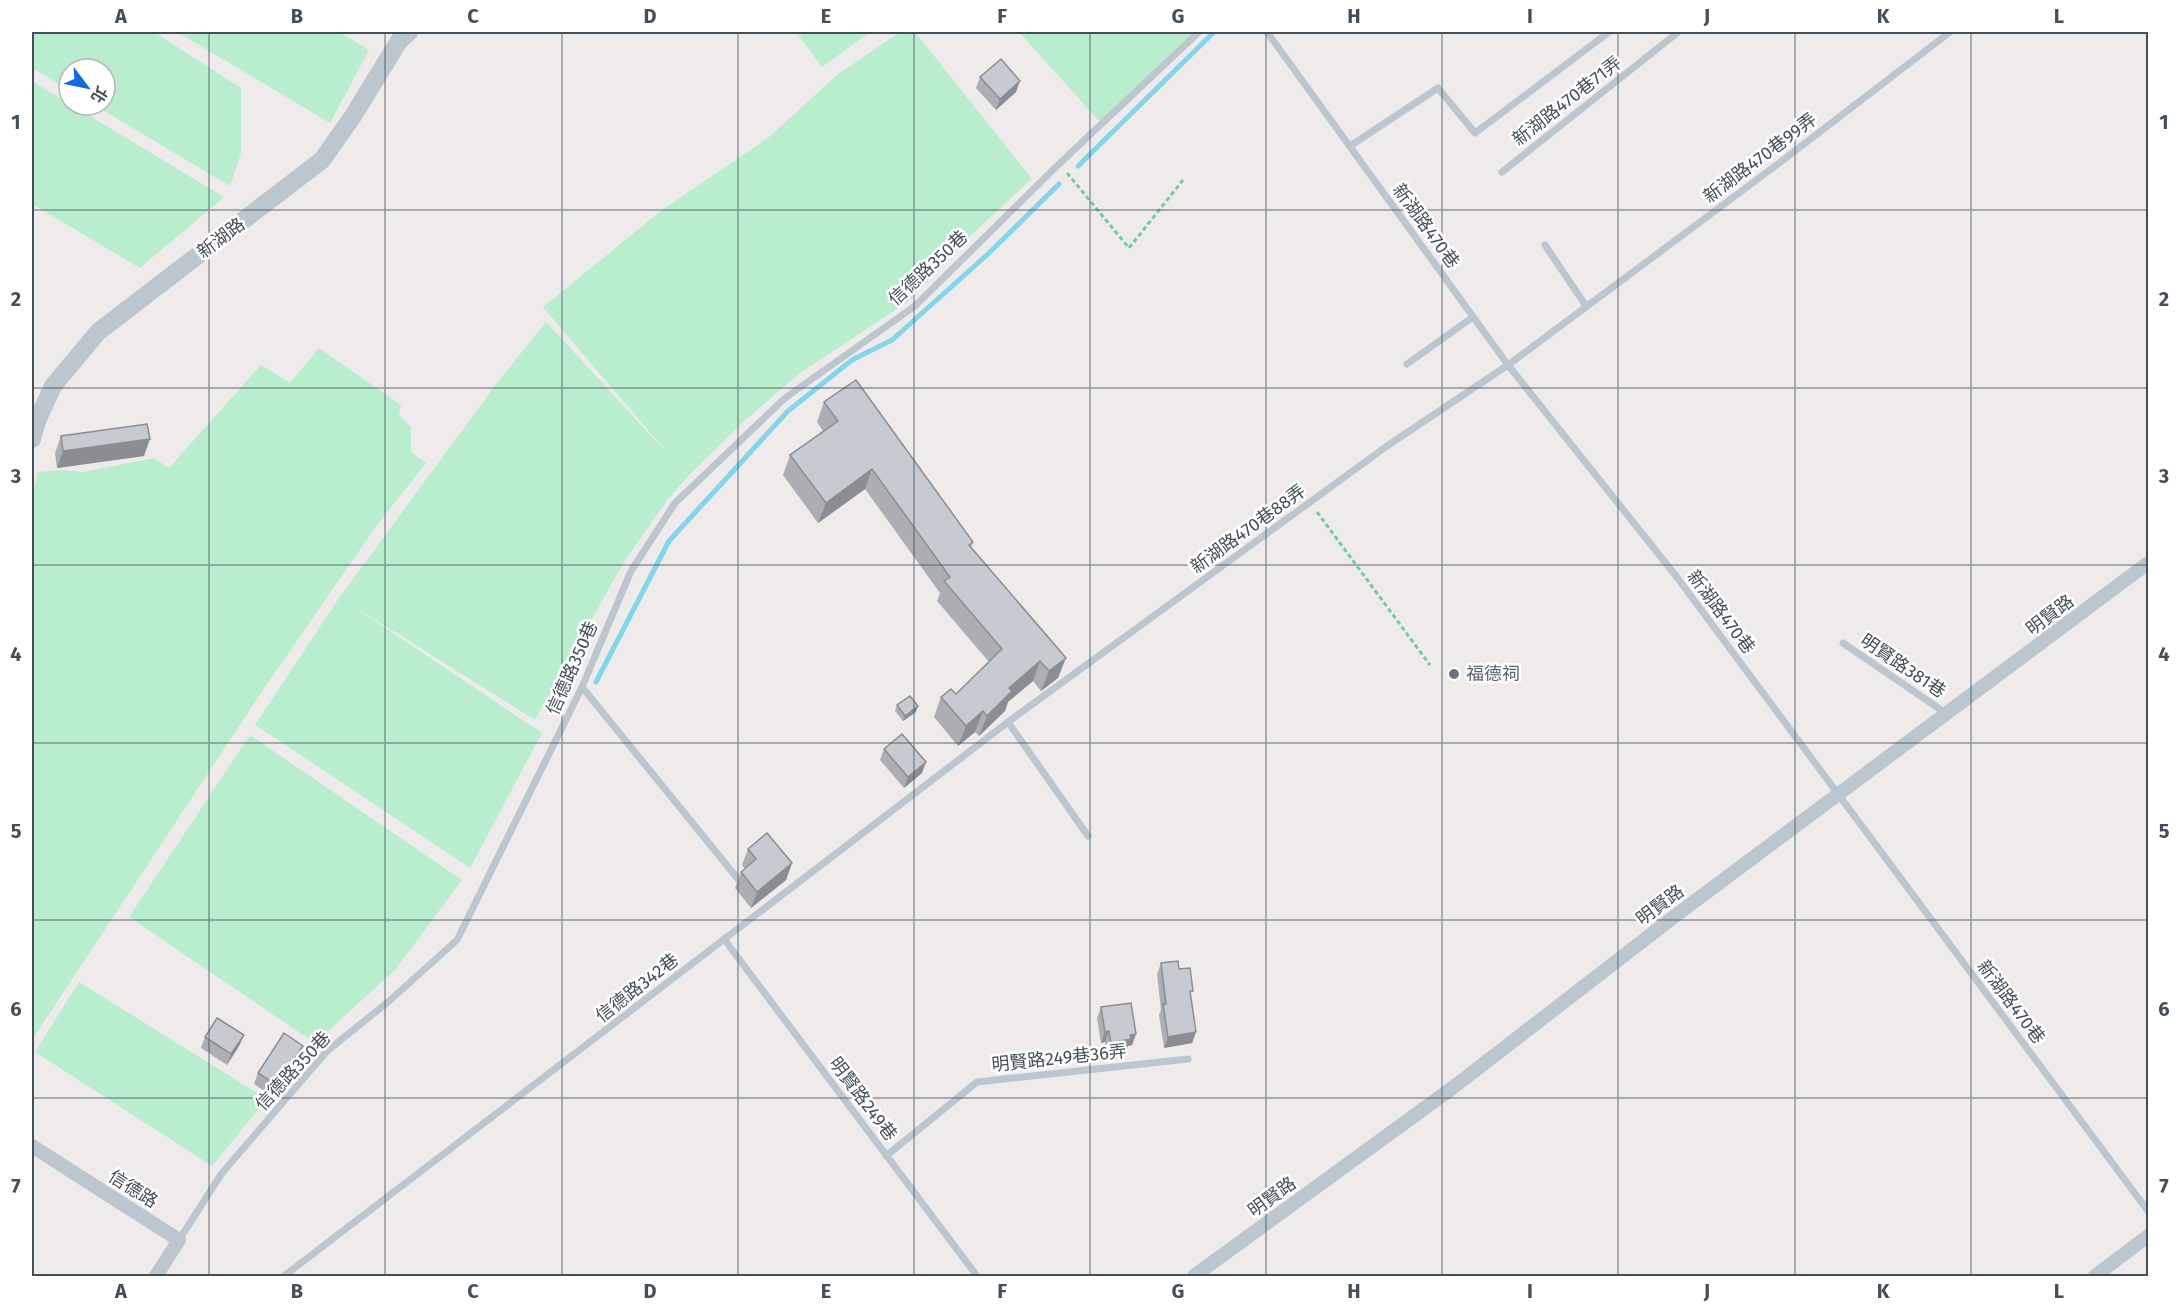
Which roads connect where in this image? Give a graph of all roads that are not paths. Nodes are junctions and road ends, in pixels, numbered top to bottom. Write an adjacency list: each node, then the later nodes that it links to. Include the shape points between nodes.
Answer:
1 (409, 32): 14 (street, 新湖路, via 399,41 322,160 98,332 53,386)
2 (1199, 32): 17 (lane, 信德路350巷, via 915,306 785,398 675,503 631,571)
3 (1267, 32): 7 (lane, 新湖路470巷)
4 (1609, 32): 7 (lane, 新湖路470巷71弄, via 1475,133 1438,88)
5 (1676, 32): 8 (lane, 新湖路470巷71弄)
6 (1950, 32): 10 (lane, 新湖路470巷99弄)
7 (1350, 146): 11 (lane, 新湖路470巷)
8 (1502, 172)
9 (1545, 245): 10 (lane)
10 (1586, 306): 13 (lane, 新湖路470巷99弄)
11 (1473, 317): 12 (lane); 13 (lane, 新湖路470巷)
12 (1407, 364)
13 (1508, 365): 19 (lane, 新湖路470巷88弄, via 1387,446); 20 (lane, 新湖路470巷, via 1676,576)
14 (32, 439)
15 (2148, 563): 18 (street, 明賢路)
16 (1843, 643): 18 (lane, 明賢路381巷)
17 (582, 687): 22 (lane); 29 (lane, 信德路350巷, via 457,940 327,1051 222,1173)
18 (1947, 714): 20 (street, 明賢路)
19 (1008, 722): 21 (lane); 23 (lane, 信德路342巷)
20 (1838, 795): 27 (lane, 新湖路470巷); 33 (street, 明賢路, via 1455,1086)
21 (1088, 836)
22 (738, 879)
23 (724, 939): 26 (lane, 明賢路249巷); 31 (lane, 信德路342巷)
24 (1188, 1059): 26 (lane, 明賢路249巷36弄, via 976,1082)
25 (32, 1146): 29 (street, 信德路)
26 (886, 1155): 32 (lane, 明賢路249巷)
27 (2148, 1211)
28 (2148, 1236): 34 (street)
29 (179, 1240): 30 (street)
30 (156, 1276)
31 (284, 1276)
32 (977, 1276)
33 (1194, 1276)
34 (2095, 1276)

